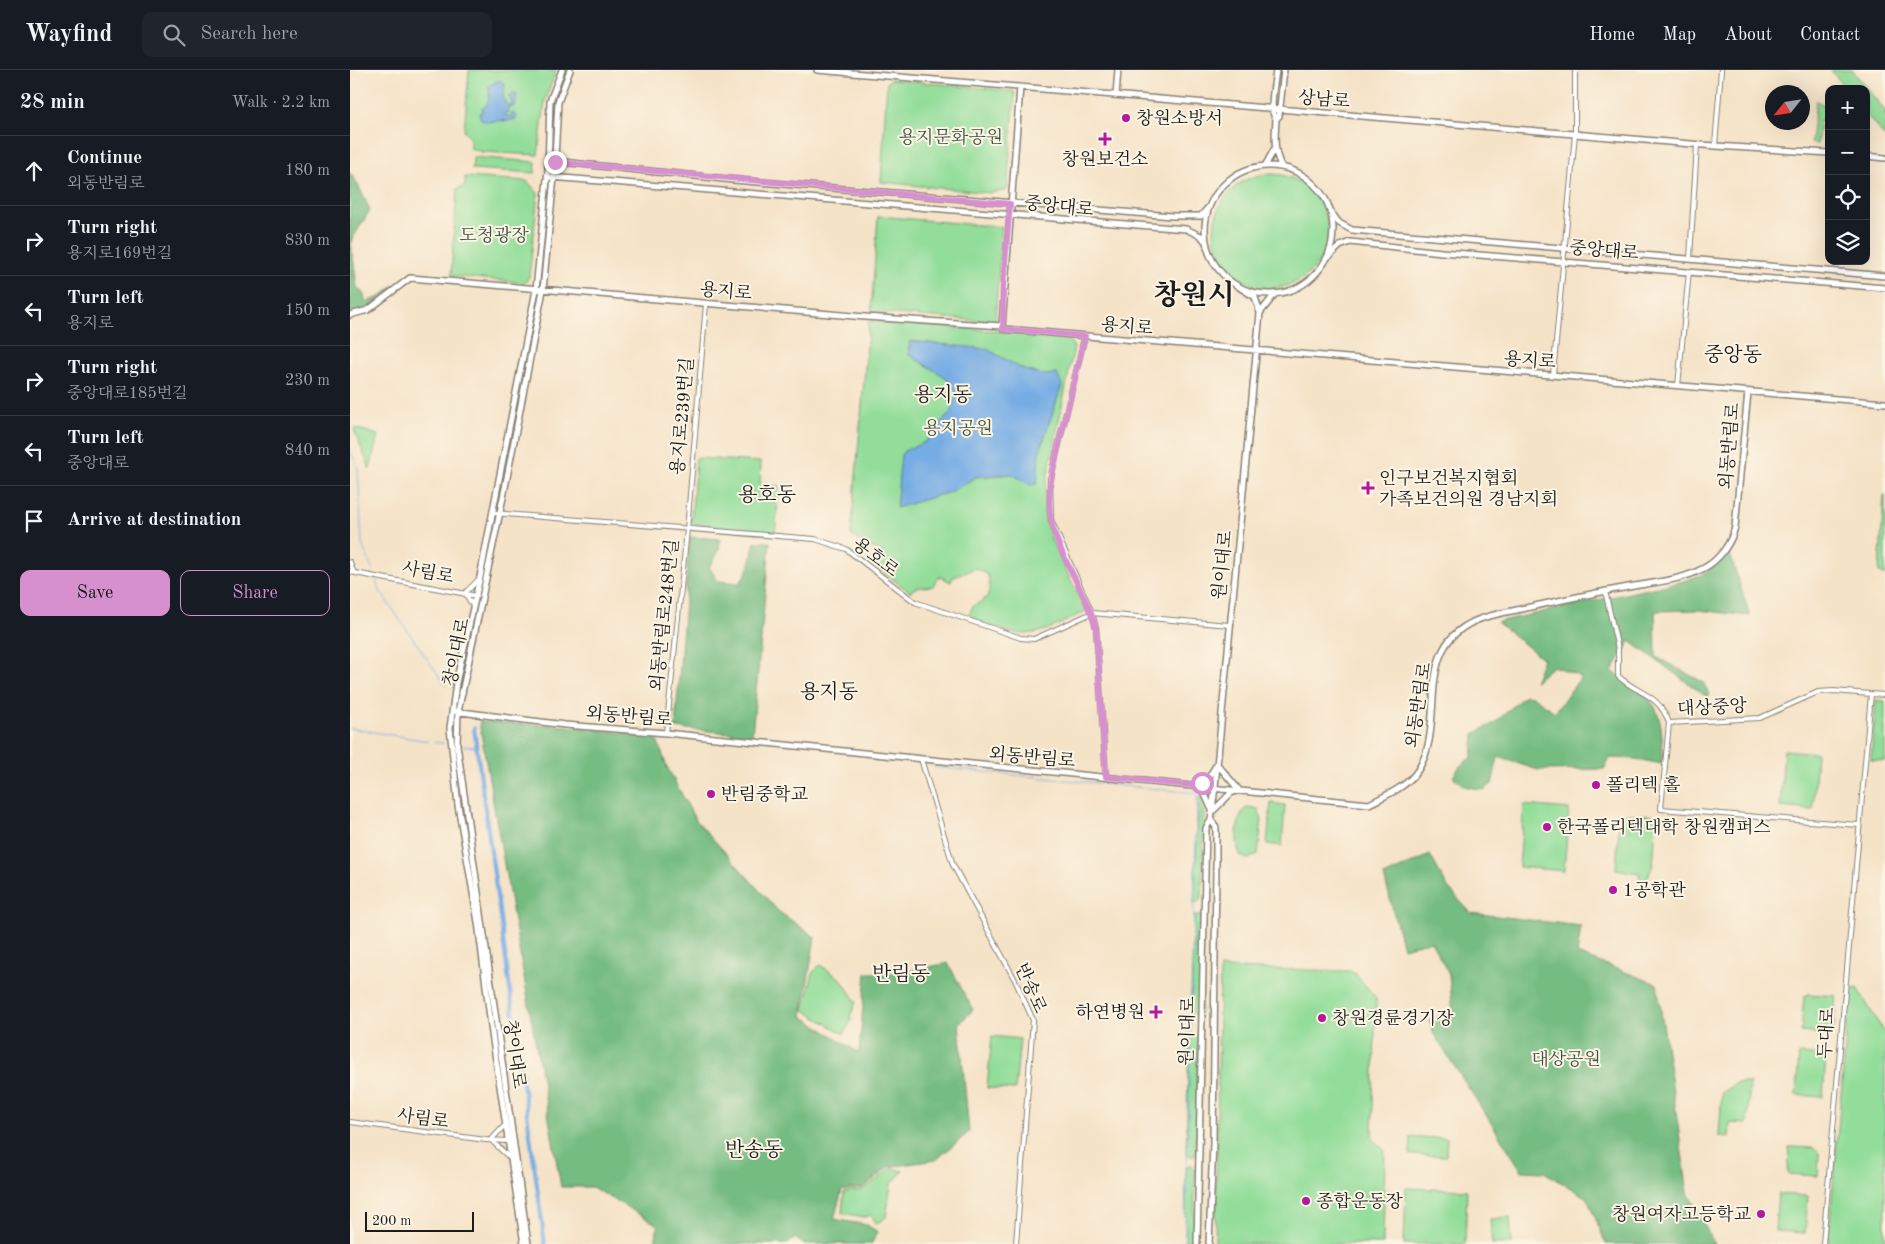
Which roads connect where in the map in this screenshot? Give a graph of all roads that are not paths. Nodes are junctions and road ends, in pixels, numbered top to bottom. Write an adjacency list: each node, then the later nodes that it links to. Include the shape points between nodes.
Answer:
1 (562, 70): 22 (main road, 창이대로, via 550,101)
2 (570, 70): 22 (main road, 창이대로, via 558,102)
3 (817, 70): 9 (main road, 상남로)
4 (1118, 70): 11 (main road)
5 (1276, 70): 12 (main road)
6 (1284, 70): 13 (main road)
7 (1575, 70): 15 (street)
8 (1721, 70): 17 (street)
9 (833, 71): 10 (main road, 상남로)
10 (1020, 87): 11 (main road, 상남로); 27 (main road)
11 (1116, 96): 12 (main road, 상남로)
12 (1273, 109): 13 (main road, 상남로); 14 (main road)
13 (1280, 109): 14 (main road, via 1280,116); 15 (main road, 상남로)
14 (1276, 119): 18 (main road)
15 (1575, 134): 16 (main road, 상남로); 34 (street)
16 (1697, 144): 17 (main road, 상남로); 35 (street)
17 (1715, 146): 19 (main road, 상남로)
18 (1275, 148): 23 (main road); 24 (main road, via 1276,158)
19 (1825, 153)
20 (1870, 156): 21 (main road)
21 (1885, 158)
22 (552, 161): 25 (main road, 창이대로); 26 (main road, 창이대로); 27 (main road, 중앙대로)
23 (1265, 166): 24 (main road); 28 (main road, via 1245,170 1232,177 1218,190)
24 (1282, 167): 29 (main road, via 1297,172 1314,185)
25 (547, 177): 26 (main road, 중앙대로); 42 (main road, 창이대로)
26 (554, 177): 30 (main road, 중앙대로); 43 (main road, 창이대로)
27 (1010, 204): 30 (main road); 31 (main road, 중앙대로)
28 (1208, 208): 31 (main road, 중앙대로, via 1201,216); 33 (main road)
29 (1330, 211): 34 (main road, 중앙대로, via 1339,223 1352,230); 36 (main road, via 1333,235)
30 (1009, 215): 32 (main road, 중앙대로); 48 (main road)
31 (1172, 216): 32 (main road)
32 (1168, 228): 33 (main road, 중앙대로, via 1186,229)
33 (1206, 242): 40 (main road, via 1218,268)
34 (1565, 248): 35 (main road, 중앙대로); 37 (street)
35 (1690, 258): 39 (main road, 중앙대로)
36 (1326, 259): 37 (main road, 중앙대로, via 1340,246 1350,242); 44 (main road, via 1306,282)
37 (1564, 260): 38 (main road, 중앙대로); 51 (street)
38 (1689, 271): 41 (main road, 중앙대로); 52 (street)
39 (1885, 276)
40 (1239, 287): 44 (main road, via 1257,293); 46 (main road, via 1255,297)
41 (1885, 288)
42 (536, 290): 43 (main road, 용지로); 47 (main road, 용지로, via 410,278 368,310); 55 (main road, 창이대로)
43 (543, 290): 45 (main road, 용지로); 55 (main road, 창이대로)
44 (1276, 294): 46 (main road)
45 (706, 304): 48 (main road, 용지로); 56 (street, 용지로239번길)
46 (1260, 313): 50 (main road, 원이대로)
47 (350, 315)
48 (1002, 326): 49 (main road, 용지로, via 1003,329)
49 (1085, 336): 50 (main road, 용지로); 64 (street, via 1050,480 1049,505 1057,537)
50 (1257, 350): 51 (main road, 용지로); 65 (main road, 원이대로)
51 (1553, 375): 52 (main road, 용지로)
52 (1678, 386): 53 (main road, 용지로)
53 (1748, 392): 54 (main road, 용지로); 60 (main road, 외동반림로, via 1735,527 1729,543 1712,563 1694,573)
54 (1885, 403)
55 (496, 514): 56 (street, 용호로); 59 (main road, 창이대로); 68 (main road, 창이대로)
56 (687, 530): 64 (street, 용호로, via 827,542 846,550 915,602 1020,638 1034,638); 70 (street, 외동반림로248번길)
57 (350, 562): 58 (street)
58 (351, 571): 61 (street, 사림로)
59 (480, 577): 61 (street, 사림로); 62 (main road, 창이대로)
60 (1605, 590): 69 (street, via 1618,649 1618,676 1657,701); 77 (main road, 외동반림로, via 1498,614 1462,627 1446,644 1439,658 1425,756 1406,784 1390,794 1369,804)
61 (465, 593): 62 (street, 사림로); 63 (street, 사림로)
62 (477, 596): 63 (main road, 창이대로)
63 (474, 608): 68 (main road, 창이대로, via 455,689)
64 (1092, 613): 65 (street, 용호로); 74 (street, via 1098,647)
65 (1230, 625): 73 (main road, 원이대로)
66 (1871, 694): 67 (street); 69 (street, 대상중앙, via 1818,692 1760,718); 80 (street, 두대로)
67 (1885, 695)
68 (456, 710): 70 (main road, 외동반림로, via 565,725); 71 (main road, 창이대로)
69 (1669, 723): 80 (street, via 1661,809)
70 (666, 733): 72 (main road, 외동반림로)
71 (455, 748): 82 (main road, 창이대로, via 458,805); 84 (main road, 창이대로, via 502,1053)
72 (921, 759): 74 (main road, 외동반림로); 88 (street, 반송로, via 953,865 1033,1020)
73 (1217, 764): 75 (main road, via 1209,777); 76 (main road, 원이대로); 77 (main road)
74 (1106, 777): 75 (main road, 외동반림로)
75 (1195, 786): 76 (main road, 외동반림로); 78 (main road, via 1204,790)
76 (1215, 788): 77 (main road, 외동반림로); 78 (main road, 원이대로)
77 (1239, 790): 78 (main road, via 1227,796)
78 (1212, 812): 79 (main road, 원이대로)
79 (1211, 820): 89 (main road, 원이대로, via 1206,828); 90 (main road, 원이대로, via 1216,827 1216,865)
80 (1858, 825): 91 (street, 두대로)
81 (350, 1122): 83 (street, 사림로)
82 (506, 1124): 83 (street); 84 (main road, 창이대로)
83 (491, 1140): 84 (street, 사림로); 85 (street)
84 (510, 1140): 85 (main road, 창이대로); 87 (main road, 창이대로)
85 (511, 1159): 86 (main road, 창이대로)
86 (524, 1244)
87 (528, 1244)
88 (1016, 1244)
89 (1197, 1244)
90 (1209, 1244)
91 (1823, 1244)

